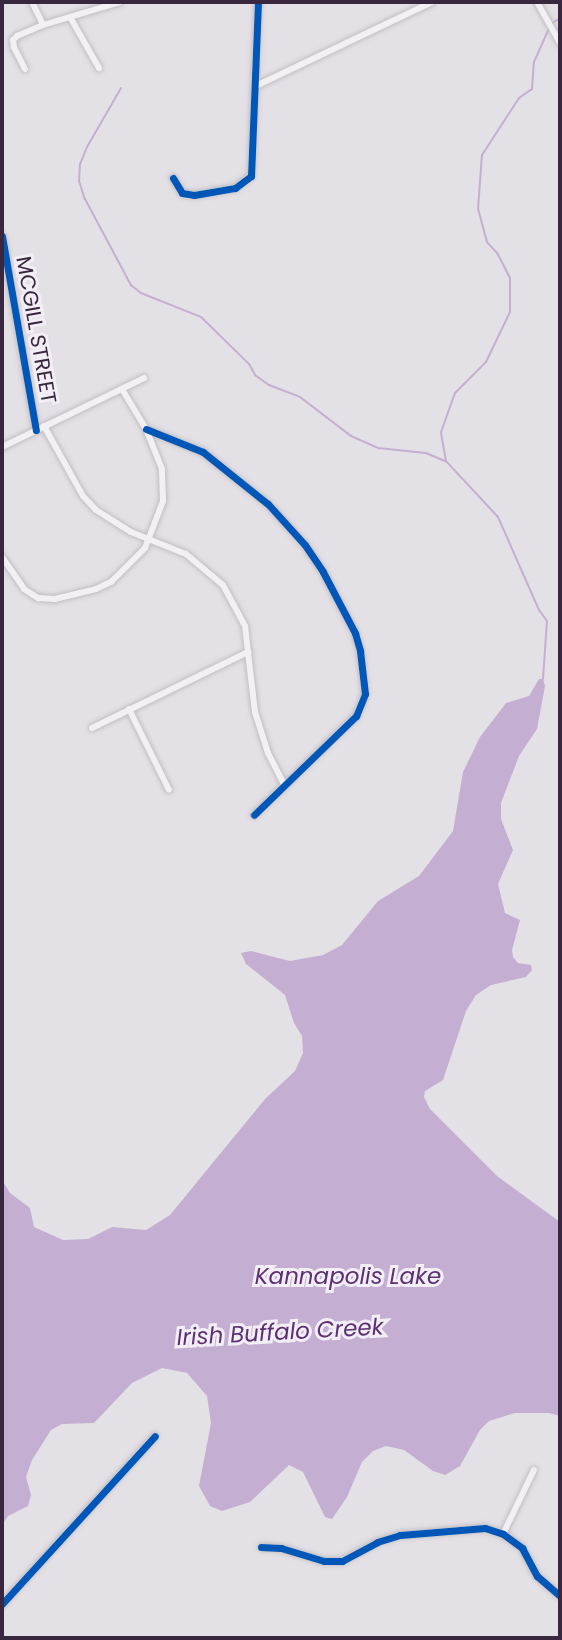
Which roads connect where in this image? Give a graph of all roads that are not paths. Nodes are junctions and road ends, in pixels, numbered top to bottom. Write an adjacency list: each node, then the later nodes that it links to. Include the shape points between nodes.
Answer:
1 (33, 2): 7 (street)
2 (120, 2): 6 (street)
3 (258, 2): 11 (street)
4 (432, 2): 11 (street)
5 (537, 2): 8 (street)
6 (70, 17): 7 (street); 9 (street)
7 (43, 25): 10 (street, via 13,40)
8 (560, 43)
9 (99, 68)
10 (26, 69)
11 (256, 86): 12 (street, via 253,168 247,181 235,188 190,195 183,193)
12 (173, 178)
13 (2, 236): 18 (street, MCGILL STREET)
14 (144, 378): 15 (street)
15 (122, 389): 16 (street); 17 (street)
16 (44, 426): 18 (street); 20 (street, via 89,503 116,524)
17 (146, 429): 20 (street, via 158,454 164,486 160,516); 25 (street, via 203,452 268,503 305,545 355,633 365,678 365,694 356,716)
18 (36, 430): 19 (street)
19 (2, 447)
20 (150, 540): 21 (street, via 111,582 55,599 38,598 24,589); 22 (street, via 186,554 223,585 245,626)
21 (2, 557)
22 (248, 652): 23 (street); 25 (street, via 261,735)
23 (129, 709): 24 (street); 26 (street)
24 (92, 728)
25 (285, 786): 27 (street)
26 (169, 790)
27 (254, 815)
28 (155, 1436): 33 (street)
29 (534, 1470): 30 (street)
30 (503, 1534): 31 (street, via 485,1528 400,1535 342,1561); 32 (street, via 522,1548 537,1576)
31 (261, 1547)
32 (560, 1597)
33 (2, 1604)

